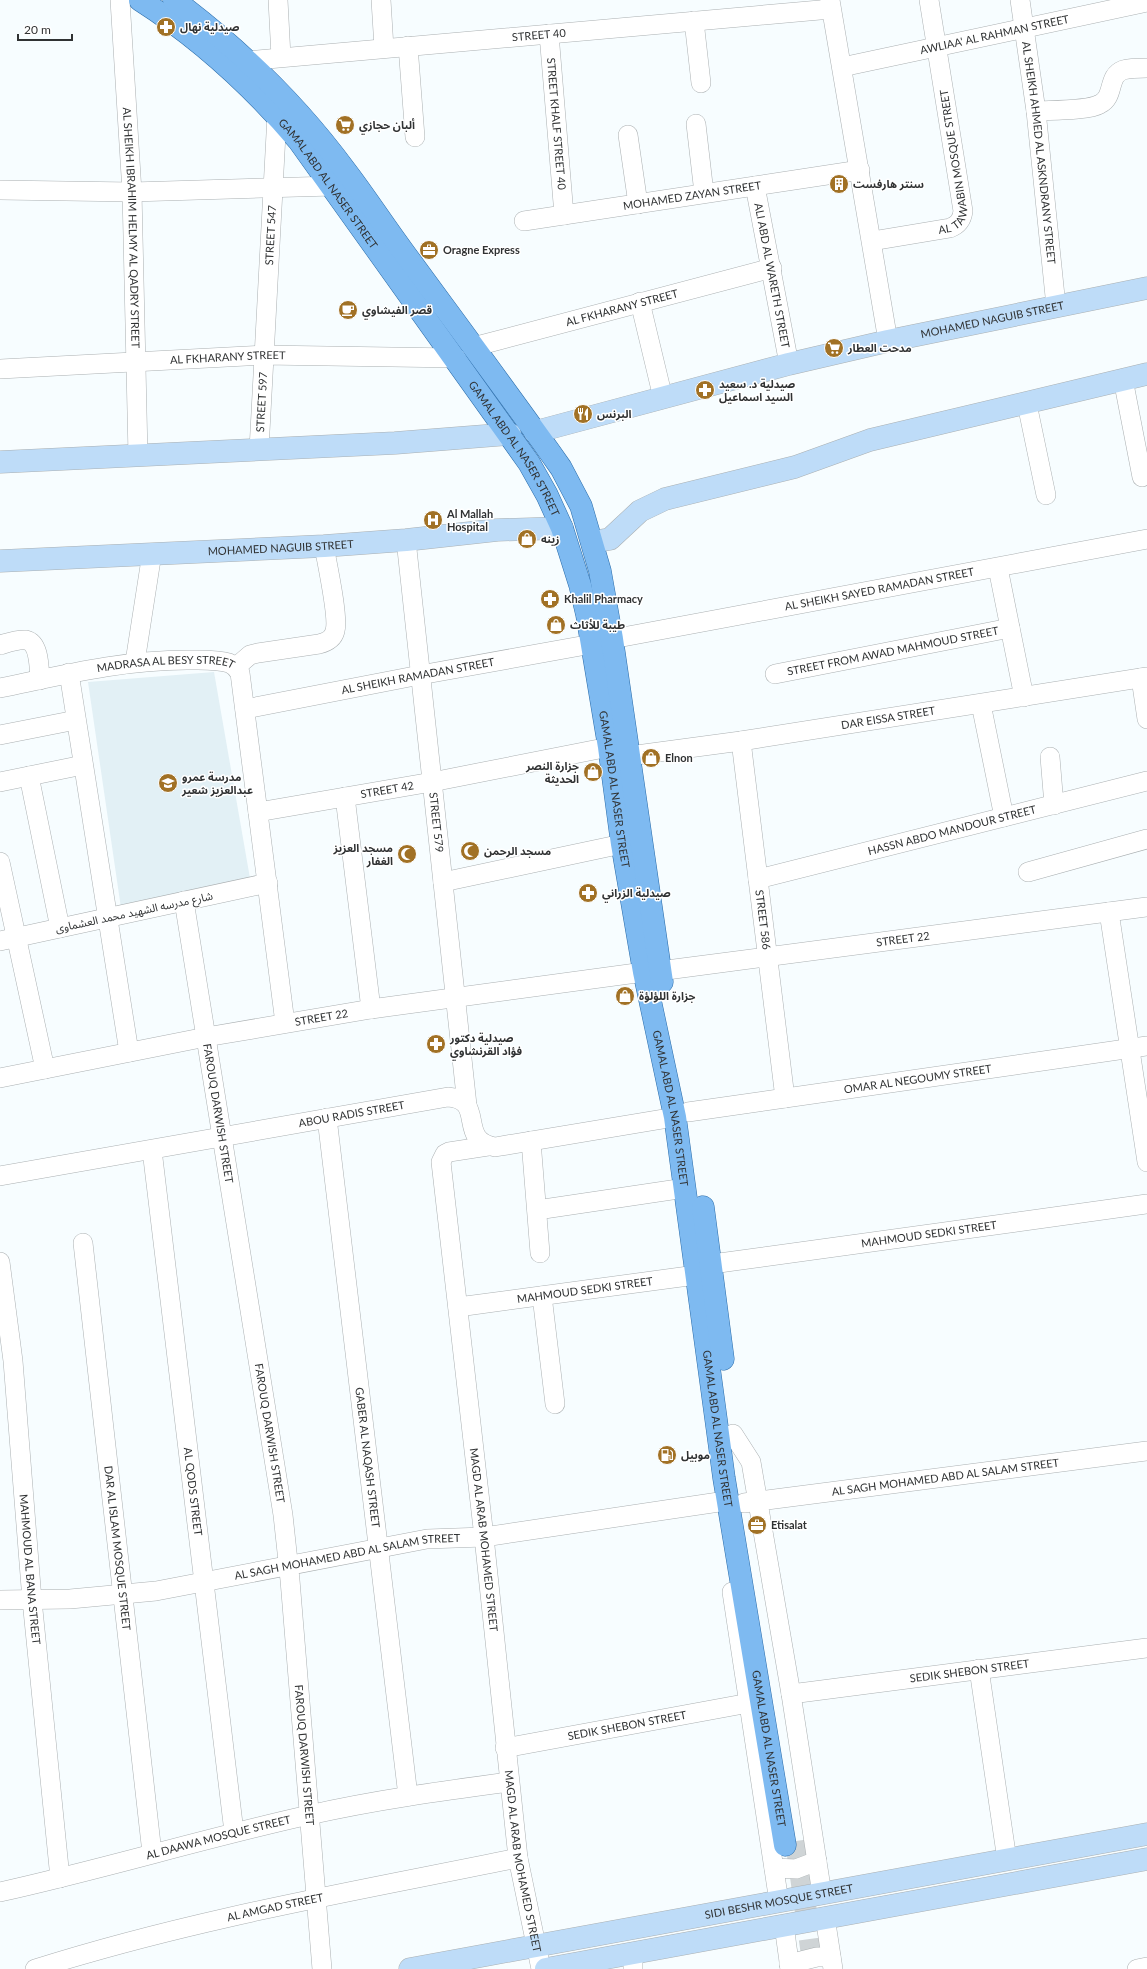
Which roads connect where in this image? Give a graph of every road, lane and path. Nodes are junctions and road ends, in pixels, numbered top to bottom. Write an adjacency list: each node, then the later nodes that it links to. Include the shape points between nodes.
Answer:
1 (120, 0): 32 (street, AL SHEIKH IBRAHIM HELMY AL QADRY STREET)
2 (140, 0): 23 (main road, GAMAL ABD AL NASER STREET, via 209,50)
3 (174, 0): 18 (main road, GAMAL ABD AL NASER STREET, via 204,22)
4 (278, 0): 17 (street)
5 (381, 0): 16 (street)
6 (929, 0): 15 (street, AL TAWABIN MOSQUE STREET)
7 (1020, 0): 12 (street, AL SHEIKH AHMED AL ASKNDRANY STREET)
8 (1147, 2): 10 (street, AWLIAA' AL RAHMAN STREET)
9 (831, 4): 11 (street, STREET 40); 19 (street)
10 (1110, 5): 12 (street, AWLIAA' AL RAHMAN STREET)
11 (694, 21): 13 (street, STREET 40); 21 (street)
12 (1024, 28): 15 (street, AWLIAA' AL RAHMAN STREET); 22 (street, AL SHEIKH AHMED AL ASKNDRANY STREET)
13 (549, 34): 14 (street, STREET 40); 35 (street, STREET KHALF STREET 40)
14 (408, 46): 16 (street, STREET 40); 26 (street)
15 (936, 46): 19 (street, AWLIAA' AL RAHMAN STREET); 37 (street, AL TAWABIN MOSQUE STREET, via 962,216 956,226 950,228)
16 (384, 48): 17 (street, STREET 40)
17 (281, 57): 18 (street, STREET 40)
18 (246, 61): 43 (main road, GAMAL ABD AL NASER STREET, via 298,113 346,170 394,239)
19 (842, 67): 27 (street)
20 (1147, 68): 22 (street, via 1119,72 1112,80 1108,97 1099,105)
21 (701, 83)
22 (1036, 111): 41 (street, AL SHEIKH AHMED AL ASKNDRANY STREET)
23 (277, 115): 28 (main road, GAMAL ABD AL NASER STREET); 30 (street, STREET 547)
24 (696, 124): 33 (street)
25 (628, 135): 34 (street)
26 (415, 137)
27 (860, 170): 29 (street, MOHAMED ZAYAN STREET); 37 (street)
28 (333, 186): 30 (street); 43 (main road, GAMAL ABD AL NASER STREET)
29 (755, 186): 33 (street, MOHAMED ZAYAN STREET); 38 (street, ALI ABD AL WARETH STREET)
30 (273, 188): 32 (street); 44 (street, STREET 547)
31 (0, 190): 32 (street)
32 (132, 192): 45 (street, AL SHEIKH IBRAHIM HELMY AL QADRY STREET)
33 (704, 194): 34 (street, MOHAMED ZAYAN STREET)
34 (638, 204): 35 (street, MOHAMED ZAYAN STREET)
35 (564, 215): 36 (street, MOHAMED ZAYAN STREET)
36 (524, 221)
37 (872, 241): 42 (street)
38 (772, 268): 40 (street, AL FKHARANY STREET); 46 (street, ALI ABD AL WARETH STREET)
39 (1147, 288): 41 (street, MOHAMED NAGUIB STREET)
40 (640, 302): 43 (street, AL FKHARANY STREET); 50 (street)
41 (1056, 306): 42 (street, MOHAMED NAGUIB STREET)
42 (888, 341): 46 (street, MOHAMED NAGUIB STREET)
43 (464, 352): 44 (street, AL FKHARANY STREET); 52 (main road, GAMAL ABD AL NASER STREET); 53 (main road, GAMAL ABD AL NASER STREET)
44 (264, 355): 45 (street, AL FKHARANY STREET); 54 (street, STREET 597)
45 (136, 362): 47 (street, AL FKHARANY STREET); 55 (street, AL SHEIKH IBRAHIM HELMY AL QADRY STREET)
46 (789, 364): 50 (street, MOHAMED NAGUIB STREET)
47 (0, 369)
48 (1147, 374): 49 (street)
49 (1123, 379): 51 (street); 57 (street)
50 (663, 398): 52 (street, MOHAMED NAGUIB STREET)
51 (1027, 404): 58 (street); 62 (street, via 870,440 795,467 665,499 640,511 610,539)
52 (536, 432): 62 (main road, GAMAL ABD AL NASER STREET, via 562,468 572,487)
53 (510, 434): 54 (street); 59 (main road, GAMAL ABD AL NASER STREET, via 547,495)
54 (259, 450): 55 (street)
55 (138, 456): 56 (street)
56 (0, 462)
57 (1142, 476)
58 (1046, 495)
59 (562, 528): 61 (street, MOHAMED NAGUIB STREET, via 490,530); 68 (main road, GAMAL ABD AL NASER STREET)
60 (1147, 539): 66 (street, AL SHEIKH SAYED RAMADAN STREET)
61 (406, 540): 63 (street, MOHAMED NAGUIB STREET); 73 (street, STREET 579)
62 (592, 542): 68 (main road, GAMAL ABD AL NASER STREET, via 604,592)
63 (324, 546): 64 (street, MOHAMED NAGUIB STREET); 71 (street, via 336,621 333,636 329,641 319,644 250,655)
64 (152, 553): 65 (street, MOHAMED NAGUIB STREET); 70 (street)
65 (0, 561)
66 (998, 568): 67 (street); 68 (street, AL SHEIKH SAYED RAMADAN STREET)
67 (1010, 628): 74 (street, STREET FROM AWAD MAHMOUD STREET); 78 (street)
68 (602, 642): 73 (street, AL SHEIKH RAMADAN STREET); 85 (main road, GAMAL ABD AL NASER STREET); 86 (main road, GAMAL ABD AL NASER STREET)
69 (0, 645): 76 (street, via 24,640 32,644 36,652)
70 (135, 662): 71 (street, MADRASA AL BESY STREET, via 222,661); 72 (street, MADRASA AL BESY STREET)
71 (236, 667): 80 (street, MADRASA AL BESY STREET, via 240,673)
72 (69, 673): 76 (street, MADRASA AL BESY STREET); 82 (street)
73 (420, 674): 80 (street, AL SHEIKH RAMADAN STREET); 92 (street, STREET 579)
74 (775, 674)
75 (1144, 678): 78 (street, DAR EISSA STREET); 81 (street)
76 (40, 680): 77 (street, MADRASA AL BESY STREET)
77 (0, 688)
78 (1024, 697): 79 (street, DAR EISSA STREET)
79 (981, 704): 84 (street, DAR EISSA STREET); 96 (street)
80 (245, 709): 95 (street, MADRASA AL BESY STREET)
81 (1147, 719)
82 (76, 720): 83 (street); 88 (street)
83 (0, 735)
84 (741, 741): 86 (street, DAR EISSA STREET); 101 (street, STREET 586)
85 (609, 747): 92 (street, STREET 42); 98 (main road, GAMAL ABD AL NASER STREET)
86 (629, 756): 111 (main road, GAMAL ABD AL NASER STREET)
87 (1050, 758): 94 (street)
88 (83, 765): 89 (street); 107 (street)
89 (29, 776): 91 (street); 108 (street)
90 (1147, 781): 94 (street, HASSN ABDO MANDOUR STREET)
91 (0, 782)
92 (432, 782): 93 (street, STREET 42); 102 (street, STREET 579)
93 (345, 797): 95 (street, STREET 42); 113 (street)
94 (1054, 804): 96 (street, HASSN ABDO MANDOUR STREET)
95 (258, 812): 103 (street, MADRASA AL BESY STREET)
96 (1004, 817): 101 (street, HASSN ABDO MANDOUR STREET)
97 (1147, 839): 100 (street)
98 (622, 844): 102 (street); 111 (main road, GAMAL ABD AL NASER STREET)
99 (0, 862): 109 (street)
100 (1028, 872)
101 (758, 879): 110 (street, STREET 586)
102 (443, 882): 112 (street, STREET 579)
103 (268, 884): 104 (street, شارع مدرسه الشهيد محمد العشماوى); 114 (street, MADRASA AL BESY STREET)
104 (184, 901): 107 (street, شارع مدرسه الشهيد محمد العشماوى); 115 (street, FAROUQ DARWISH STREET)
105 (1147, 907): 106 (street, STREET 22)
106 (1109, 912): 110 (street, STREET 22); 116 (street)
107 (108, 918): 108 (street, شارع مدرسه الشهيد محمد العشماوى); 117 (street)
108 (60, 928): 109 (street, شارع مدرسه الشهيد محمد العشماوى)
109 (8, 939): 118 (street)
110 (768, 955): 111 (street, STREET 22); 120 (street, STREET 586)
111 (652, 971): 112 (street, STREET 22); 122 (main road, GAMAL ABD AL NASER STREET)
112 (455, 997): 113 (street, STREET 22); 121 (street, STREET 579)
113 (371, 1009): 114 (street, STREET 22)
114 (285, 1023): 115 (street, STREET 22)
115 (206, 1037): 117 (street, STREET 22); 124 (street, FAROUQ DARWISH STREET)
116 (1138, 1047): 120 (street, OMAR AL NEGOUMY STREET); 128 (street)
117 (128, 1052): 118 (street, STREET 22)
118 (45, 1069): 119 (street, STREET 22)
119 (0, 1078)
120 (785, 1098): 122 (street, OMAR AL NEGOUMY STREET)
121 (467, 1105): 123 (street, ABOU RADIS STREET, via 448,1097); 126 (street, via 472,1130 481,1142)
122 (682, 1114): 125 (street); 130 (main road, GAMAL ABD AL NASER STREET); 136 (main road, GAMAL ABD AL NASER STREET)
123 (327, 1118): 124 (street, ABOU RADIS STREET); 146 (street, GABER AL NAQASH STREET)
124 (222, 1137): 127 (street, ABOU RADIS STREET); 147 (street, FAROUQ DARWISH STREET, via 282,1507)
125 (531, 1141): 126 (street); 132 (street)
126 (488, 1146): 138 (street, MAGD AL ARAB MOHAMED STREET, via 449,1152 441,1162)
127 (152, 1150): 129 (street, ABOU RADIS STREET); 148 (street, AL QODS STREET)
128 (1147, 1162)
129 (0, 1176)
130 (685, 1188): 132 (street); 136 (main road, GAMAL ABD AL NASER STREET)
131 (1147, 1204): 136 (street, MAHMOUD SEDKI STREET)
132 (537, 1210): 134 (street)
133 (83, 1243): 149 (street, DAR AL ISLAM MOSQUE STREET)
134 (540, 1253)
135 (0, 1262): 139 (street, MAHMOUD AL BANA STREET)
136 (707, 1271): 137 (street, MAHMOUD SEDKI STREET); 142 (main road, GAMAL ABD AL NASER STREET); 144 (main road, GAMAL ABD AL NASER STREET, via 733,1434)
137 (542, 1296): 138 (street, MAHMOUD SEDKI STREET); 140 (street)
138 (458, 1307): 145 (street, MAGD AL ARAB MOHAMED STREET)
139 (3, 1308): 151 (street, MAHMOUD AL BANA STREET, via 13,1361)
140 (555, 1404)
141 (1147, 1451): 144 (street, AL SAGH MOHAMED ABD AL SALAM STREET)
142 (724, 1478): 143 (street); 144 (main road, GAMAL ABD AL NASER STREET, via 790,1843)
143 (719, 1502): 145 (street, AL SAGH MOHAMED ABD AL SALAM STREET); 155 (street)
144 (750, 1502): 154 (street)
145 (484, 1537): 146 (street, AL SAGH MOHAMED ABD AL SALAM STREET, via 427,1539); 156 (street, MAGD AL ARAB MOHAMED STREET)
146 (378, 1548): 147 (street, AL SAGH MOHAMED ABD AL SALAM STREET); 158 (street, GABER AL NAQASH STREET)
147 (289, 1566): 148 (street, AL SAGH MOHAMED ABD AL SALAM STREET); 159 (street, FAROUQ DARWISH STREET)
148 (204, 1583): 149 (street, AL SAGH MOHAMED ABD AL SALAM STREET); 160 (street, AL QODS STREET)
149 (122, 1595): 151 (street, AL SAGH MOHAMED ABD AL SALAM STREET); 162 (street, DAR AL ISLAM MOSQUE STREET)
150 (0, 1600): 151 (street, AL SAGH MOHAMED ABD AL SALAM STREET)
151 (32, 1600): 168 (street, MAHMOUD AL BANA STREET)
152 (1147, 1648): 153 (street, SEDIK SHEBON STREET)
153 (979, 1669): 154 (street, SEDIK SHEBON STREET); 164 (street)
154 (791, 1694): 166 (street)
155 (749, 1703): 156 (street, SEDIK SHEBON STREET); 167 (street)
156 (505, 1748): 157 (street, MAGD AL ARAB MOHAMED STREET)
157 (509, 1782): 158 (street, AL DAAWA MOSQUE STREET); 163 (street, MAGD AL ARAB MOHAMED STREET)
158 (408, 1796): 159 (street, AL DAAWA MOSQUE STREET)
159 (310, 1815): 160 (street, AL DAAWA MOSQUE STREET); 171 (street, FAROUQ DARWISH STREET)
160 (234, 1832): 162 (street, AL DAAWA MOSQUE STREET)
161 (1147, 1834): 164 (street, SIDI BESHR MOSQUE STREET)
162 (152, 1853): 168 (street, AL DAAWA MOSQUE STREET)
163 (518, 1858): 171 (street, AL AMGAD STREET); 175 (street, MAGD AL ARAB MOHAMED STREET)
164 (1007, 1860): 170 (street, SIDI BESHR MOSQUE STREET)
165 (1147, 1860): 173 (street, SIDI BESHR MOSQUE STREET)
166 (817, 1861): 167 (street, via 796,1869); 170 (street)
167 (774, 1868): 172 (street)
168 (60, 1878): 169 (street, AL DAAWA MOSQUE STREET)
169 (0, 1892)
170 (822, 1894): 172 (street, SIDI BESHR MOSQUE STREET)
171 (316, 1899): 180 (street, AL AMGAD STREET, via 135,1941); 181 (street, FAROUQ DARWISH STREET)
172 (779, 1902): 175 (street, SIDI BESHR MOSQUE STREET)
173 (825, 1917): 174 (street, SIDI BESHR MOSQUE STREET); 177 (street)
174 (784, 1925): 176 (street, SIDI BESHR MOSQUE STREET); 178 (street)
175 (536, 1946): 182 (street, SIDI BESHR MOSQUE STREET); 183 (street, MAGD AL ARAB MOHAMED STREET)
176 (633, 1961): 184 (street, SIDI BESHR MOSQUE STREET)
177 (832, 1963): 178 (street, via 817,1957)
178 (790, 1967)
179 (1147, 1967): 185 (street)
180 (35, 1969)
181 (322, 1969)
182 (410, 1969)
183 (541, 1969)
184 (546, 1969)
185 (1137, 1969)

